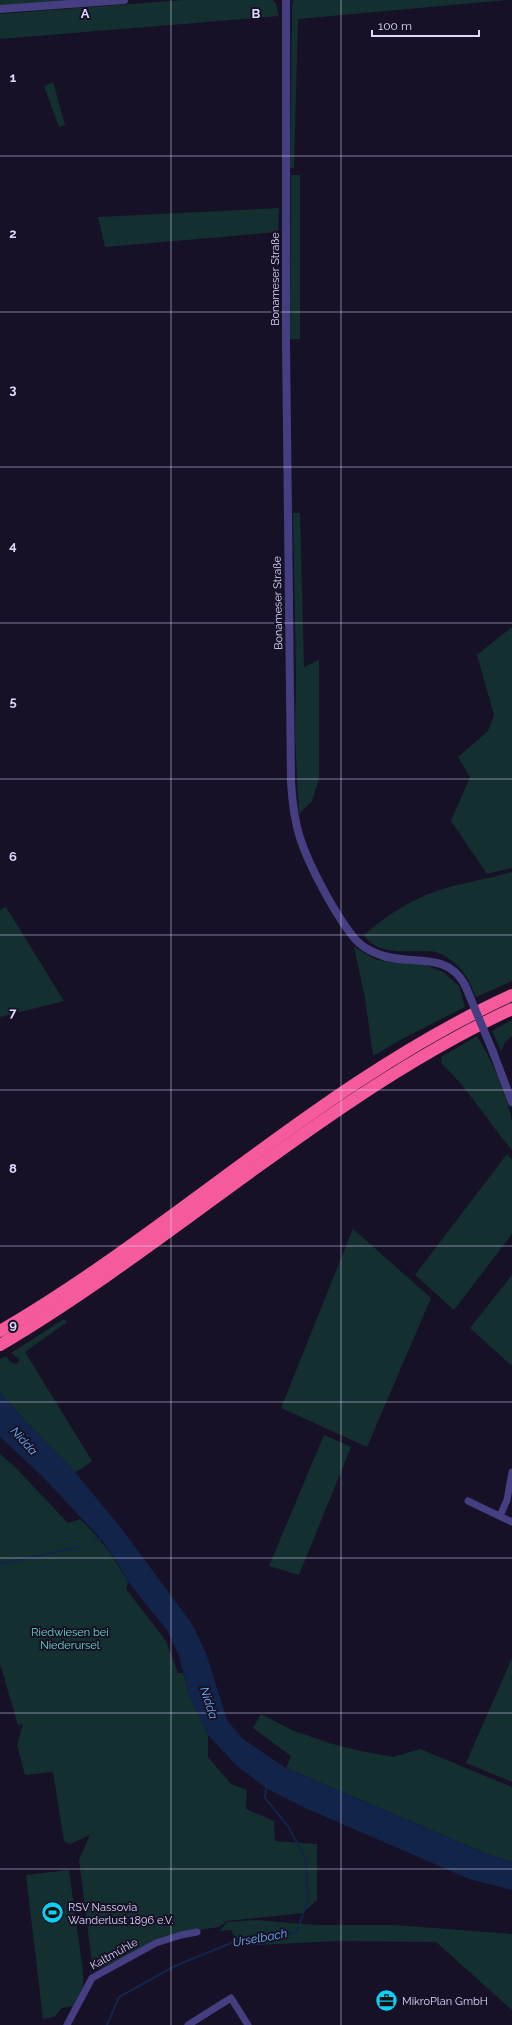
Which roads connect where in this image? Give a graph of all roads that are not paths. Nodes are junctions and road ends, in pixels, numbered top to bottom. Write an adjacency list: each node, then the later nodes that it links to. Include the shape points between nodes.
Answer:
1 (124, 0): 3 (street)
2 (286, 0): 6 (street, Bonameser Straße, bridge, via 287,510 291,781 294,814 305,852 315,873 344,923 360,944 389,958 436,962 456,974 465,985)
3 (0, 9)
4 (512, 995): 7 (highway, via 415,1046 349,1087 103,1264)
5 (512, 1009): 8 (highway, via 419,1058 354,1099 292,1141 102,1280)
6 (512, 1102)
7 (0, 1331)
8 (0, 1345)
9 (512, 1472): 11 (street, via 507,1500)
10 (468, 1501): 11 (street)
11 (500, 1516): 12 (street)
12 (512, 1522)
13 (197, 1932): 14 (street, Kaltmühle, via 181,1934 156,1944 92,1978)
14 (67, 2025)
15 (188, 2025): 16 (street, via 231,1998)
16 (248, 2025)

